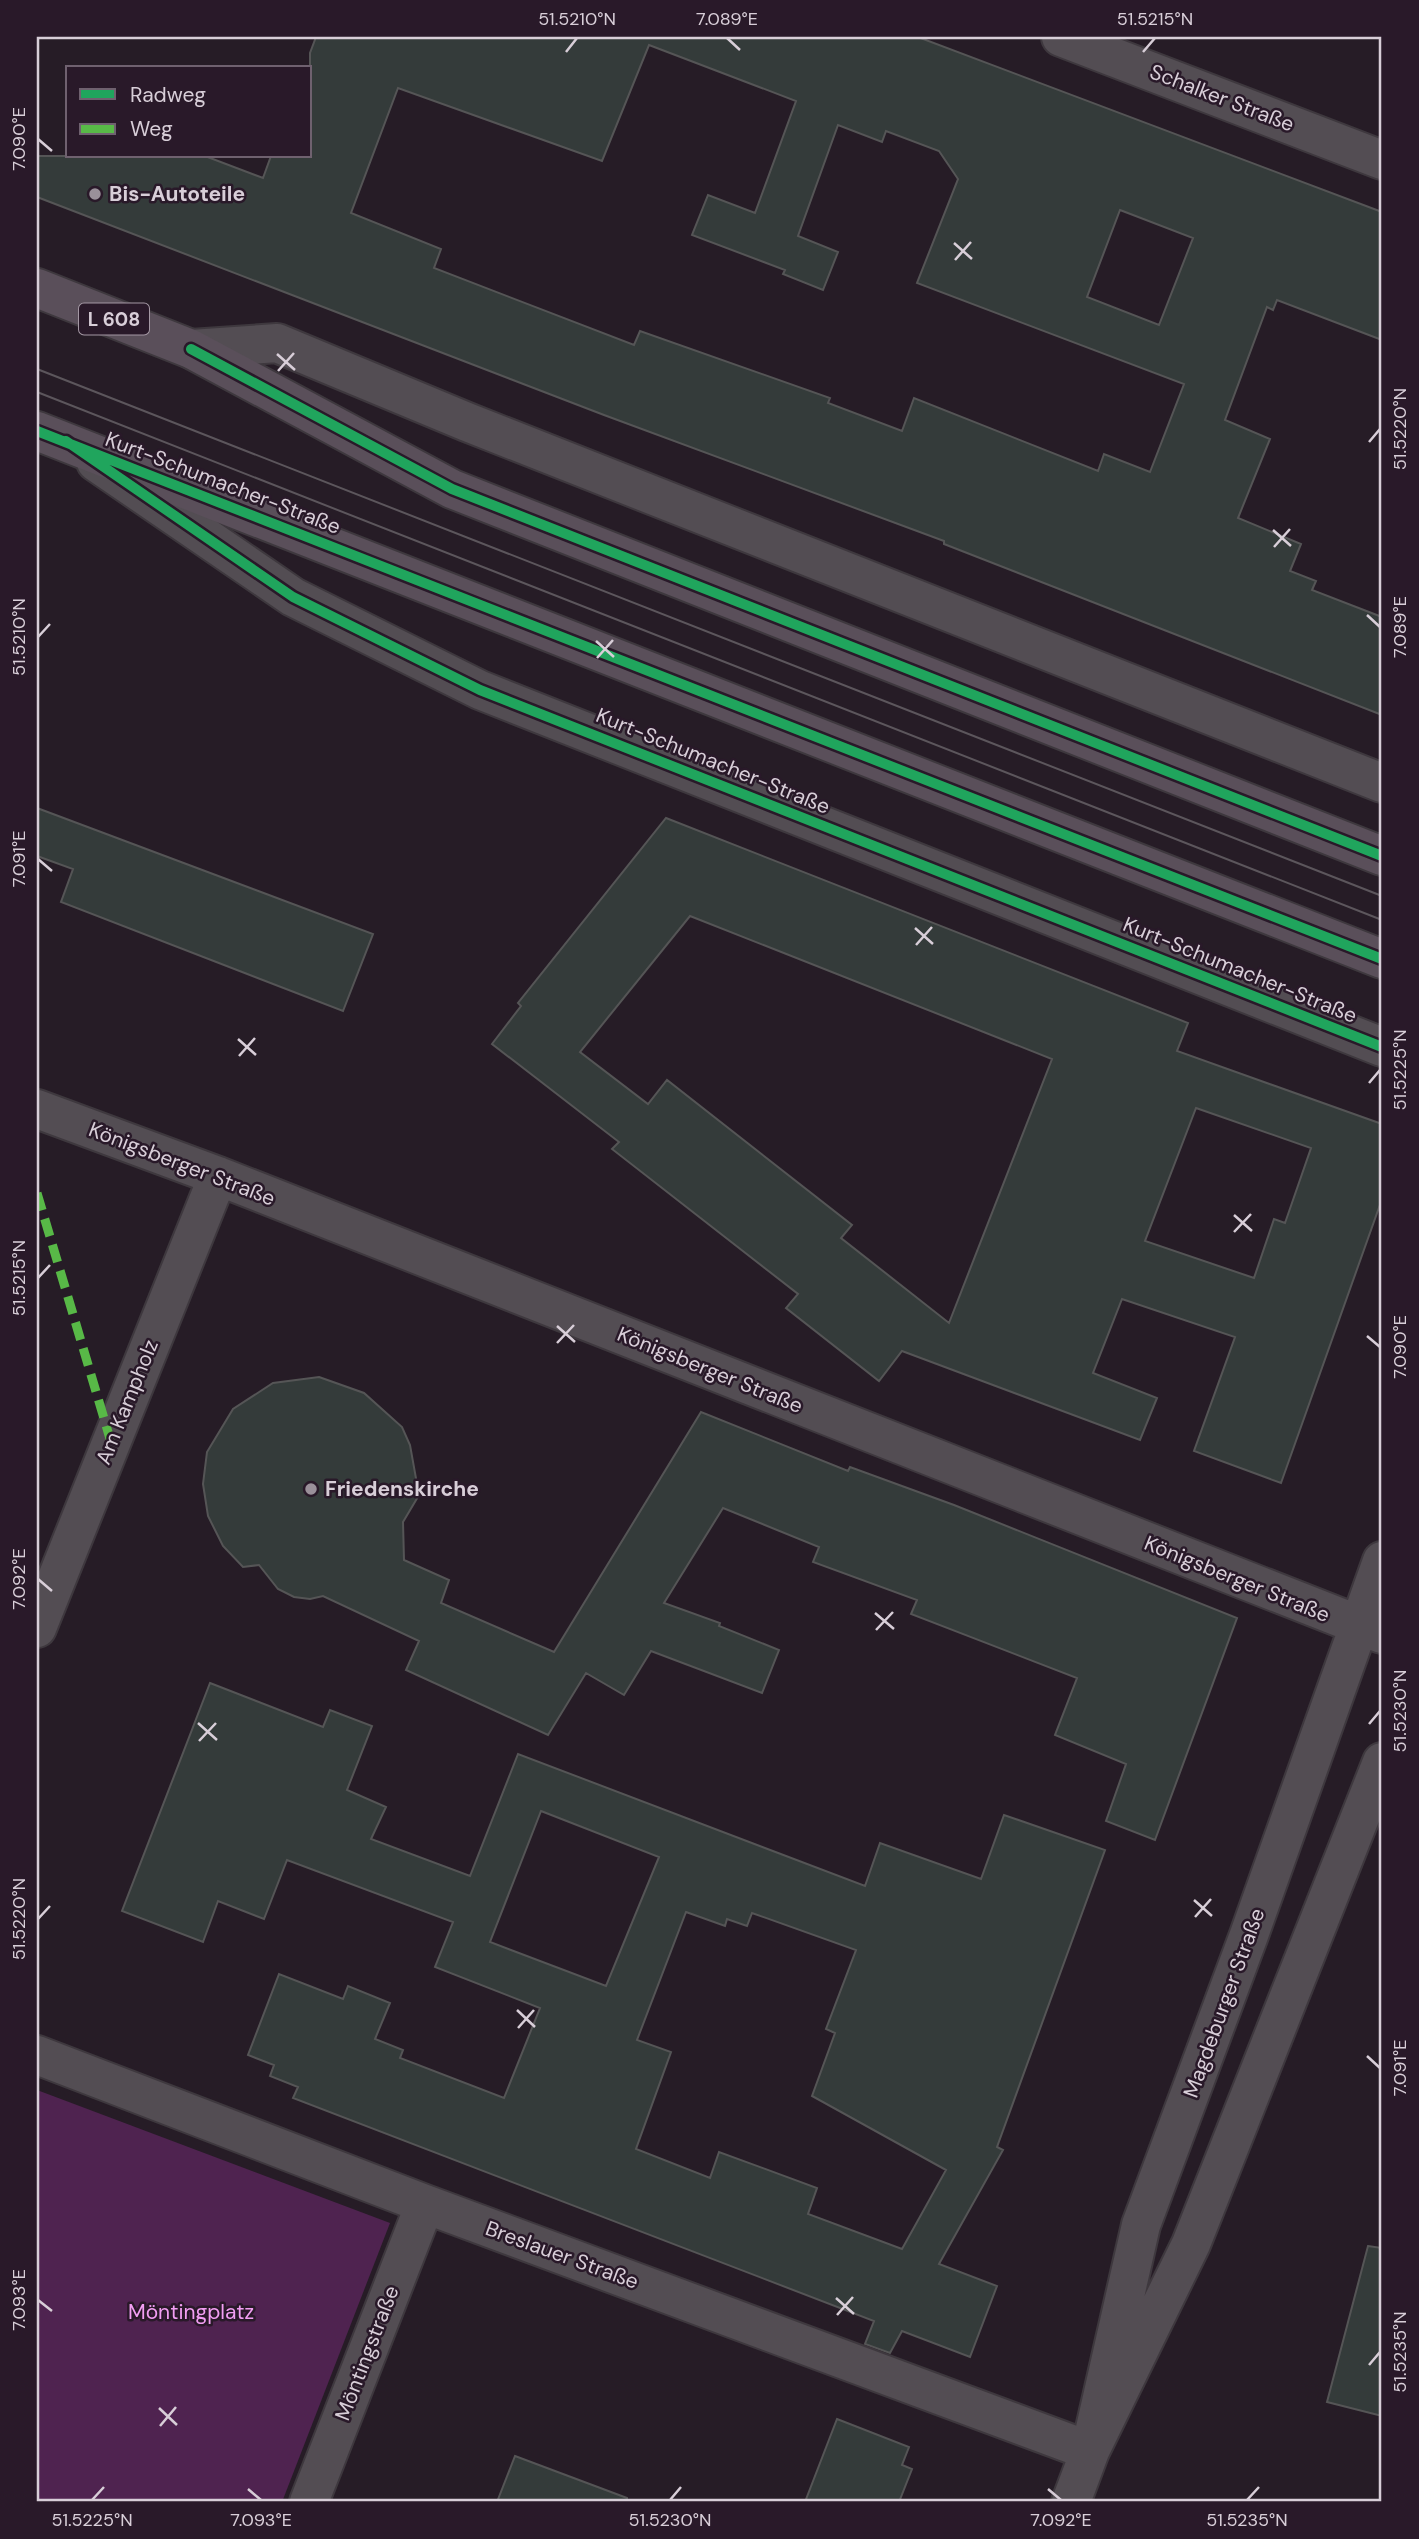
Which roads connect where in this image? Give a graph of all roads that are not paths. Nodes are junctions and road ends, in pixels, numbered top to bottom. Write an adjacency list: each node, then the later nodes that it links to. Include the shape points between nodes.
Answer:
1 (1061, 37): 2 (street, Schalker Straße)
2 (1382, 160)
3 (37, 288): 4 (main road, L 608)
4 (191, 349): 6 (street, via 278,343); 7 (main road, L 608, via 452,489)
5 (51, 436): 8 (main road, Kurt-Schumacher-Straße); 9 (street, Kurt-Schumacher-Straße, via 293,597 480,690)
6 (1382, 783)
7 (1382, 856)
8 (1382, 960)
9 (1382, 1047)
10 (37, 1109): 11 (street, Königsberger Straße)
11 (218, 1176): 13 (street, Am Kampholz); 14 (street, Königsberger Straße)
12 (1382, 1562): 14 (street, Magdeburger Straße)
13 (37, 1628)
14 (1371, 1631): 18 (street, Magdeburger Straße, via 1141,2225)
15 (1382, 1762): 18 (street, Magdeburger Straße, via 1191,2244)
16 (37, 2055): 17 (street, Breslauer Straße)
17 (425, 2204): 18 (street, Breslauer Straße); 19 (street, Möntingstraße)
18 (1090, 2451): 20 (street, Magdeburger Straße)
19 (309, 2502)
20 (1071, 2502)

